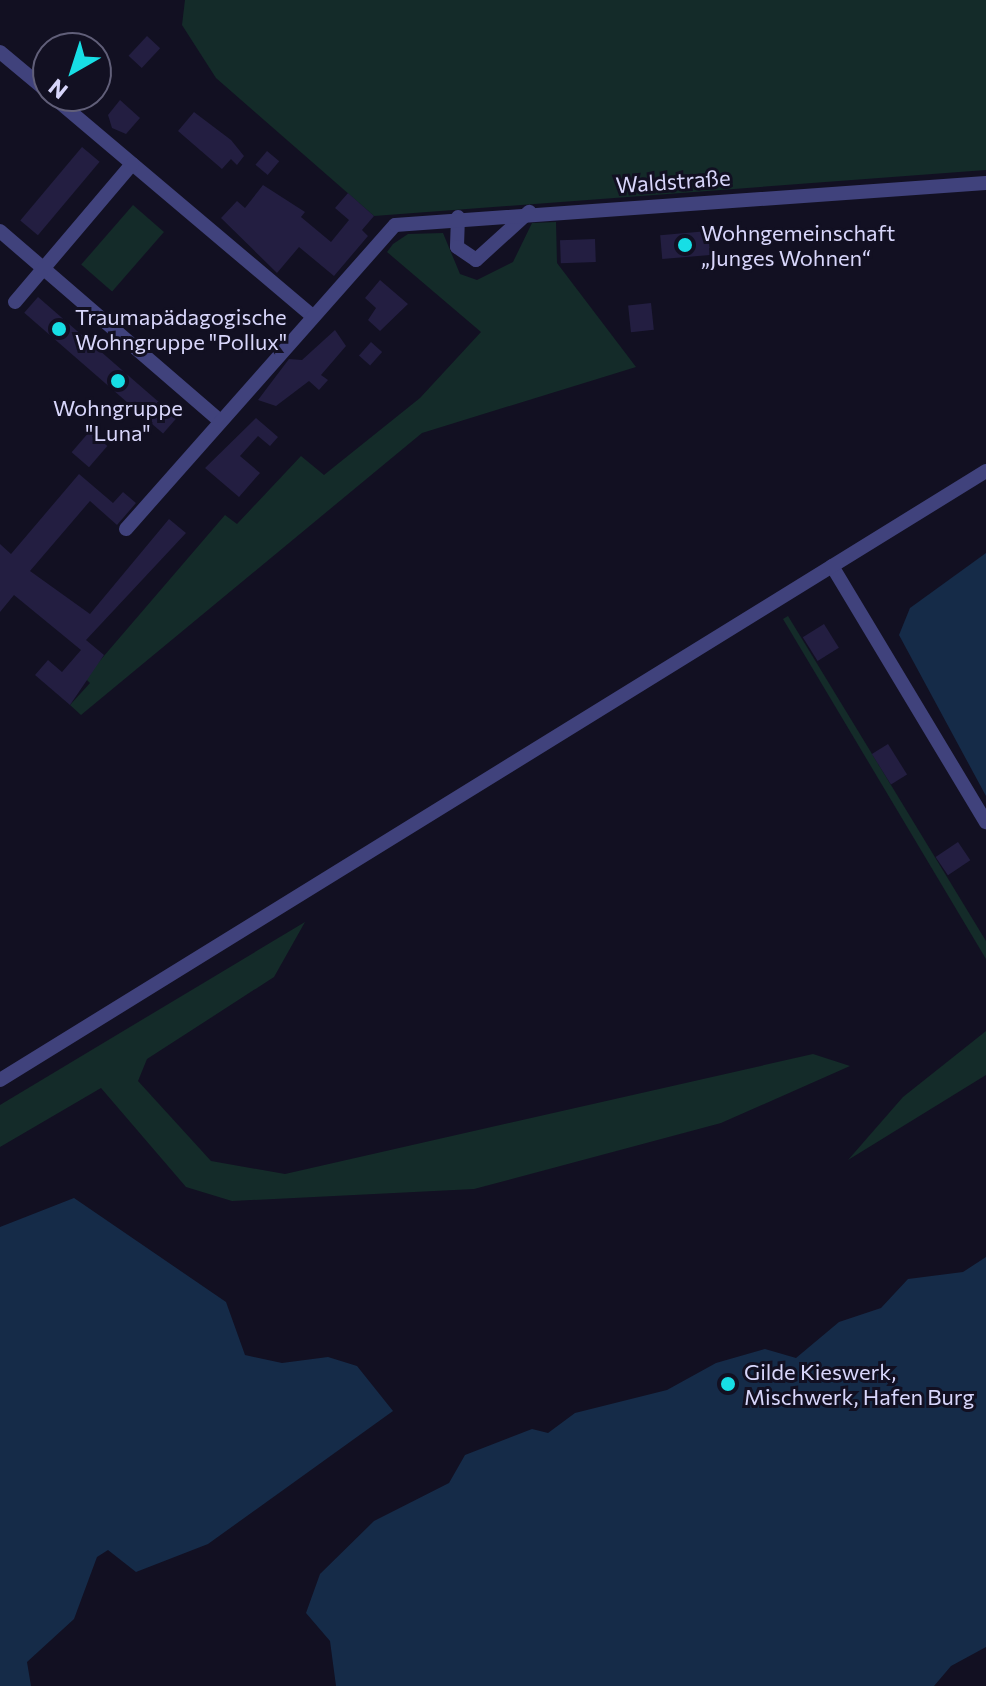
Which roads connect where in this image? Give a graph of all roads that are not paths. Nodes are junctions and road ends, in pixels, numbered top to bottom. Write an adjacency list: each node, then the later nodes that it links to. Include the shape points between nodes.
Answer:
1 (0, 52): 2 (street)
2 (32, 79)
3 (71, 112): 4 (street)
4 (132, 164): 9 (street); 11 (street)
5 (986, 183): 6 (street, Waldstraße)
6 (529, 212): 7 (street, Waldstraße); 7 (street, via 476,260 457,247)
7 (458, 217): 11 (street, Waldstraße, via 395,225 370,245)
8 (0, 231): 9 (street)
9 (43, 267): 10 (street); 12 (street)
10 (15, 302)
11 (310, 314): 12 (street, Waldstraße)
12 (220, 421): 14 (street, Waldstraße)
13 (986, 471): 15 (street)
14 (126, 529)
15 (832, 566): 16 (street); 17 (street)
16 (986, 822)
17 (0, 1080)

